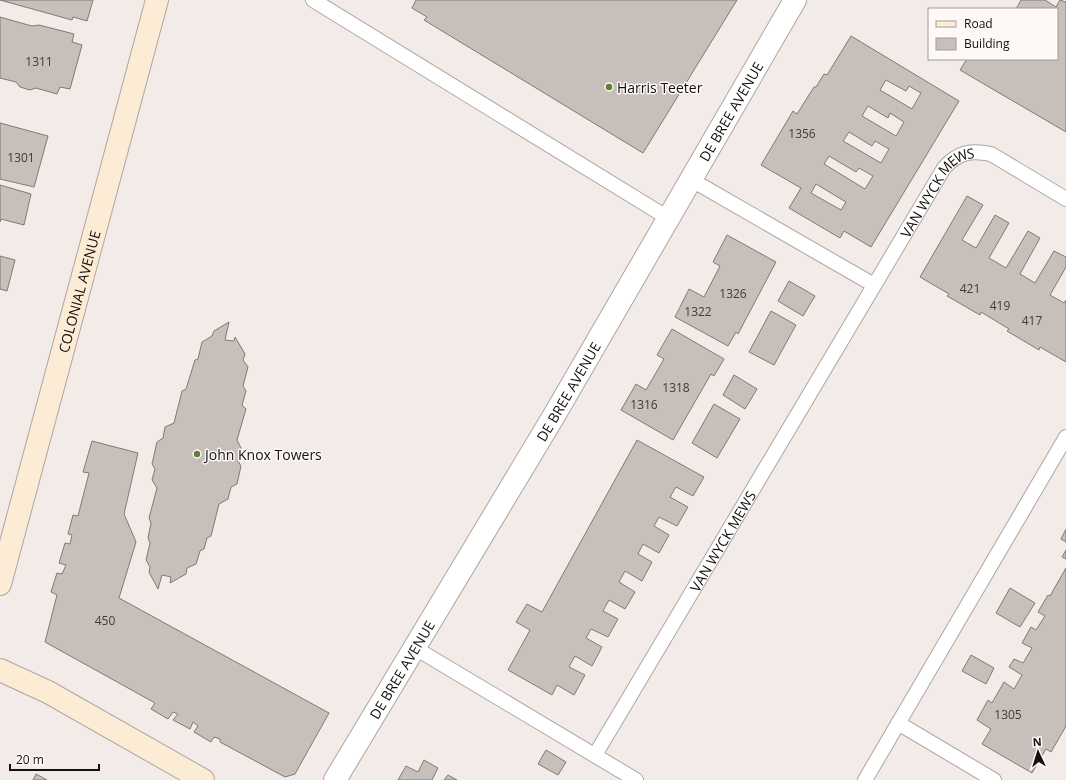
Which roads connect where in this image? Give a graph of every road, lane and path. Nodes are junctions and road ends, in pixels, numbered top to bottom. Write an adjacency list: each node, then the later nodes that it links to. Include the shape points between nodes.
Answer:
1 (157, 0): 9 (street, COLONIAL AVENUE)
2 (313, 0): 6 (lane)
3 (795, 0): 4 (street, DE BREE AVENUE)
4 (690, 179): 6 (street, DE BREE AVENUE); 7 (lane)
5 (1066, 199): 7 (lane, VAN WYCK MEWS, via 991,154 978,151 962,154 950,160 944,168)
6 (668, 218): 10 (street, DE BREE AVENUE)
7 (874, 285): 13 (lane, VAN WYCK MEWS)
8 (1066, 436): 12 (lane)
9 (0, 584)
10 (415, 648): 13 (lane); 15 (street, DE BREE AVENUE)
11 (0, 670): 14 (street, via 48,692)
12 (898, 723): 17 (lane); 18 (lane)
13 (595, 755): 16 (lane)
14 (202, 780)
15 (335, 780)
16 (636, 780)
17 (865, 780)
18 (994, 780)

